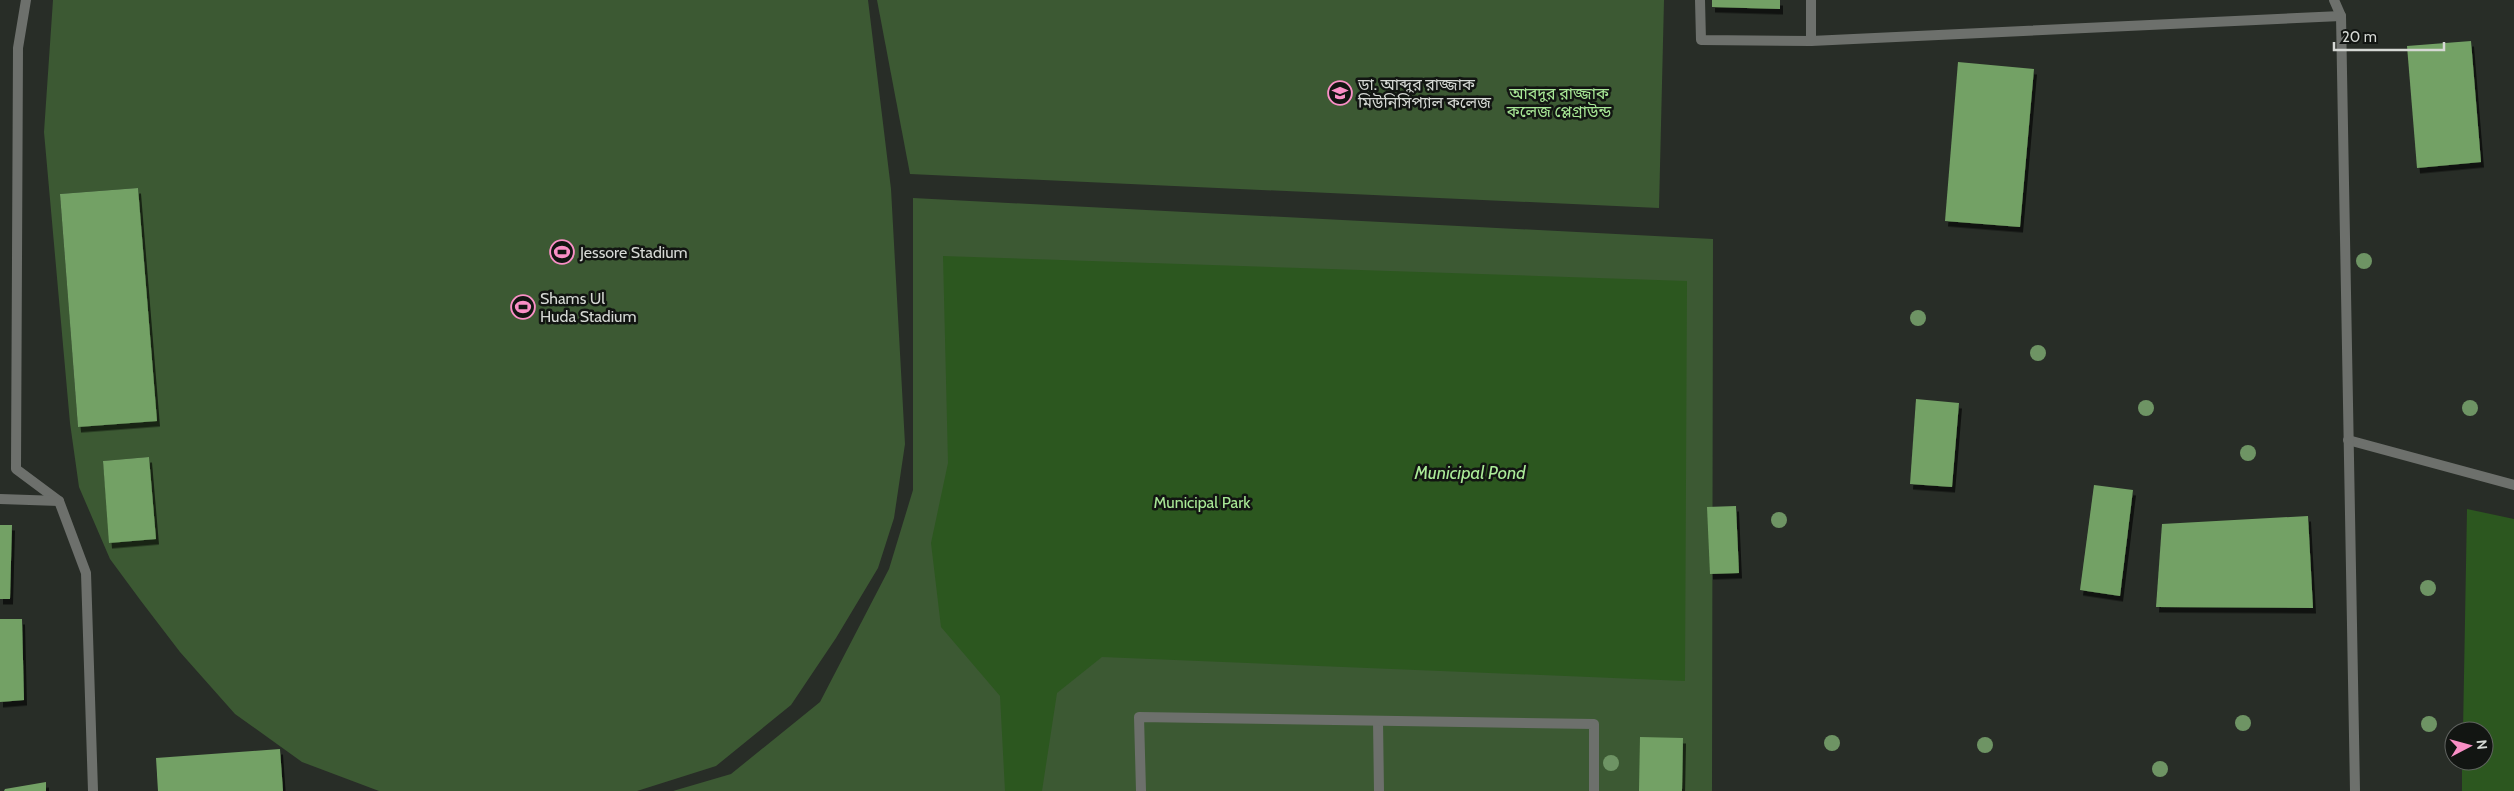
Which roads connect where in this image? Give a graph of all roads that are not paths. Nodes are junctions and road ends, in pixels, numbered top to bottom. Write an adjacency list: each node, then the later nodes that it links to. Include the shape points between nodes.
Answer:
1 (26, 0): 10 (street, via 18,48 16,469)
2 (1700, 0): 6 (street, via 1700,40)
3 (1811, 0): 6 (street)
4 (2334, 0): 5 (street)
5 (2341, 16): 6 (street); 7 (street)
6 (1811, 41)
7 (2348, 440): 8 (street); 16 (street)
8 (2514, 485)
9 (0, 499): 10 (street)
10 (59, 501): 12 (street, via 86,573)
11 (1378, 721): 13 (street, via 1139,717); 14 (street); 15 (street, via 1594,724)
12 (93, 791)
13 (1141, 791)
14 (1379, 791)
15 (1594, 791)
16 (2355, 791)

